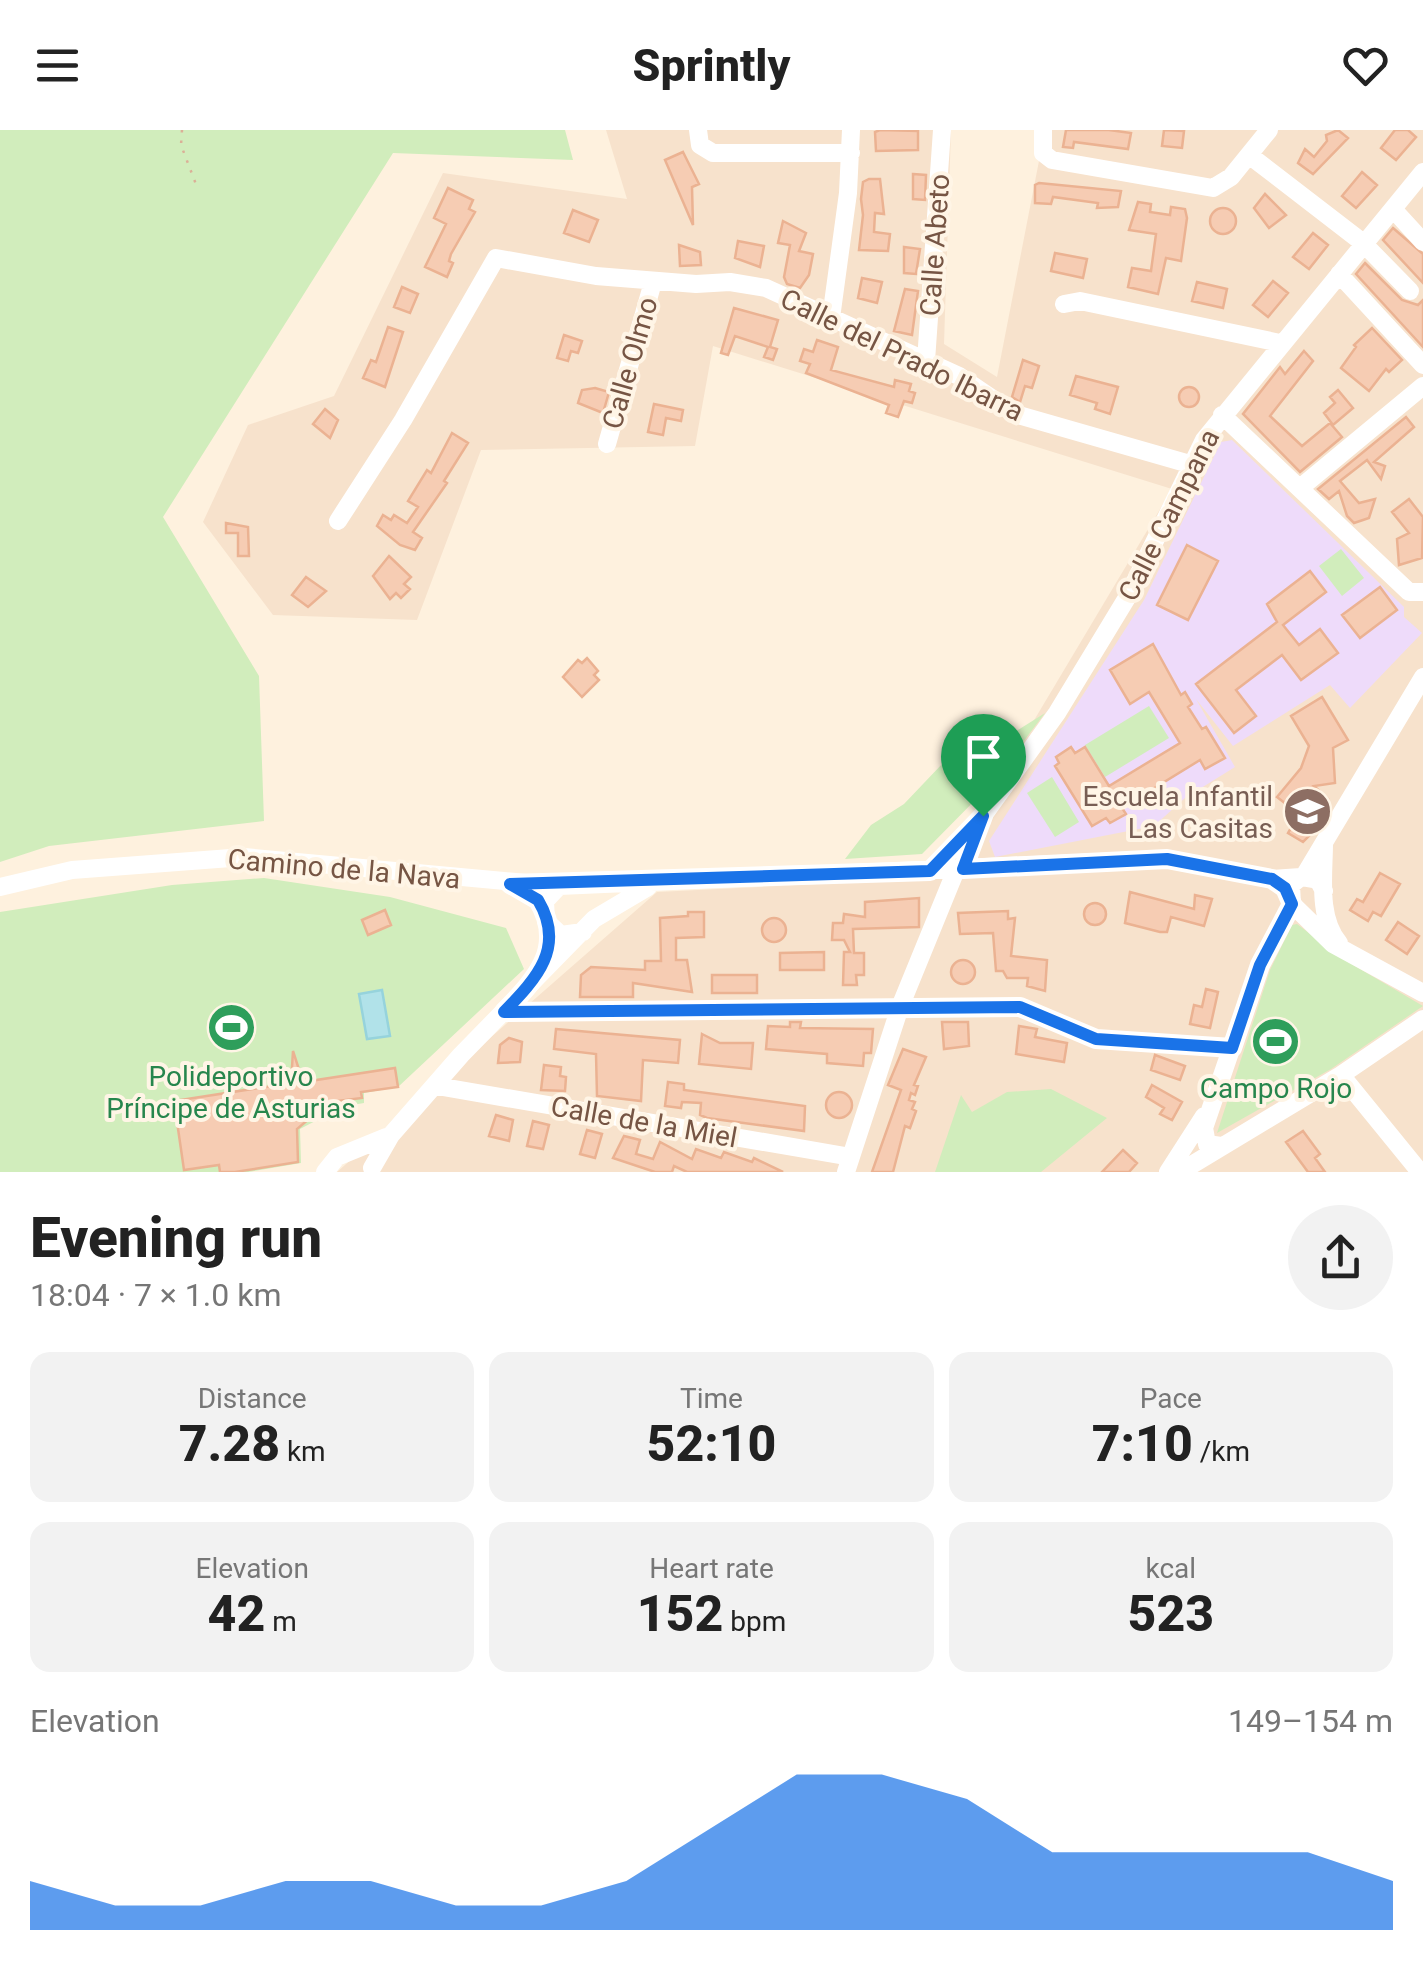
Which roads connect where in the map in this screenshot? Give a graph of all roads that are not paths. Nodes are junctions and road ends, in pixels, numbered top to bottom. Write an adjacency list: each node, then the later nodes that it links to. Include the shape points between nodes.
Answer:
1 (698, 130): 6 (street, via 700,145 713,153)
2 (851, 130): 6 (street)
3 (942, 130): 18 (street, Calle Abeto)
4 (1043, 130): 7 (street, via 1043,153 1052,160 1212,188)
5 (1270, 130): 7 (street)
6 (852, 153): 16 (street)
7 (1249, 155): 10 (street)
8 (1420, 178): 9 (street, Calle Campana)
9 (1393, 208): 10 (street, Calle Campana); 11 (street)
10 (1362, 242): 12 (street, Calle Campana); 14 (street)
11 (1423, 242)
12 (1339, 274): 17 (street, Calle Campana); 19 (street)
13 (653, 282): 16 (street, Calle del Prado Ibarra, via 766,288); 24 (street, Calle Olmo); 27 (street, Calle del Prado Ibarra, via 496,258)
14 (1410, 291)
15 (1064, 304): 17 (street, via 1080,301)
16 (830, 318): 18 (street, Calle del Prado Ibarra)
17 (1280, 343): 22 (street, Calle Campana)
18 (926, 361): 25 (street, Calle del Prado Ibarra, via 1015,414)
19 (1423, 366)
20 (1423, 386): 21 (street)
21 (1408, 400): 23 (street); 26 (street)
22 (1222, 415): 25 (street, Calle Campana); 26 (street)
23 (1423, 415)
24 (607, 444)
25 (1192, 465): 30 (street, Calle Campana, via 1104,638)
26 (1300, 488): 28 (street, via 1410,592)
27 (338, 521)
28 (1423, 592)
29 (1420, 688): 31 (street)
30 (983, 816): 32 (street); 33 (street)
31 (1324, 840): 34 (street); 40 (street)
32 (960, 869): 33 (street, Camino de la Nava); 35 (street, Camino de la Nava, via 1167,859); 47 (street)
33 (930, 871): 36 (street, Camino de la Nava)
34 (1302, 877): 35 (street, Camino de la Nava); 40 (street, via 1318,880); 41 (street, via 1292,883)
35 (1272, 879): 41 (street)
36 (663, 882): 38 (street, Camino de la Nava); 43 (street, via 610,906)
37 (510, 884): 38 (street, Camino de la Nava); 39 (street, Camino de la Nava, via 244,857 72,870); 42 (street, Camino de la Nava, via 532,893)
38 (568, 885): 42 (street, via 548,895); 43 (street, via 591,894)
39 (0, 887)
40 (1324, 898): 41 (street, via 1309,916); 44 (street, via 1330,930)
41 (1293, 904): 44 (street, via 1314,930); 50 (street, via 1260,965)
42 (546, 917): 43 (street, via 561,934); 45 (street, via 550,952)
43 (588, 926): 45 (street)
44 (1343, 947): 46 (street)
45 (542, 972): 48 (street)
46 (1423, 993)
47 (900, 1007): 48 (street); 50 (street, via 1020,1007 1096,1039); 57 (street)
48 (504, 1012): 52 (street)
49 (1423, 1019): 51 (street)
50 (1232, 1048): 53 (street)
51 (1341, 1075): 55 (street); 62 (street)
52 (437, 1086): 54 (street); 57 (street, Calle de la Miel)
53 (1212, 1104): 55 (street, via 1203,1135 1210,1146); 60 (street)
54 (392, 1134): 56 (street); 59 (street)
55 (1222, 1146): 61 (street)
56 (349, 1155): 58 (street); 59 (street)
57 (849, 1165)
58 (323, 1170)
59 (373, 1170)
60 (1168, 1172)
61 (1180, 1172)
62 (1420, 1172)

